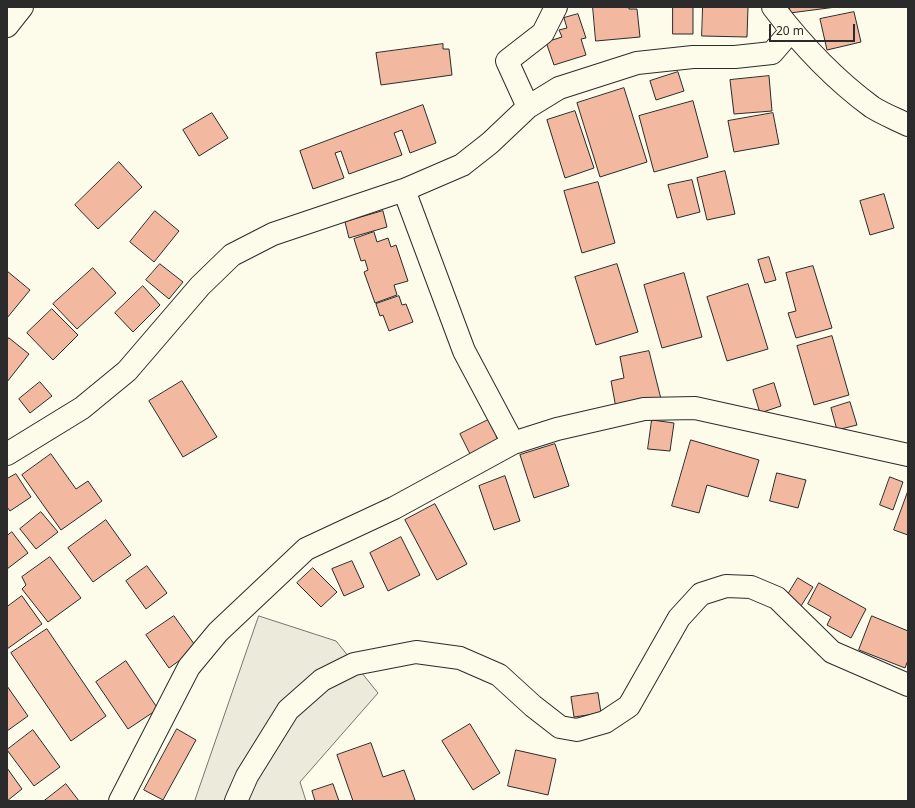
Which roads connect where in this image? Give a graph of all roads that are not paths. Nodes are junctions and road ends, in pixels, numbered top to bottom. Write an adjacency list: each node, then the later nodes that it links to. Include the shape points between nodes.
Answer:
1 (22, 7): 4 (street)
2 (556, 7): 6 (street, via 543,33 507,61)
3 (772, 7): 5 (street)
4 (7, 26)
5 (791, 31): 6 (street, via 772,53 637,62 559,88); 7 (street, via 824,66 873,108)
6 (528, 107): 8 (street, via 490,143 462,164)
7 (908, 125)
8 (404, 190): 9 (street, via 464,351); 10 (street, via 273,234 232,255 200,286 127,371 82,408)
9 (513, 443): 11 (street, via 557,429 644,409 695,408); 13 (street, via 394,508 306,549 218,632 189,667)
10 (7, 454)
11 (908, 455)
12 (908, 685): 14 (street, via 832,652 777,598 751,587 726,586 701,594 679,618 629,706 605,722 577,730 560,727 499,675 460,658 416,652 354,664 322,680 288,710 247,776)
13 (120, 801)
14 (236, 801)

